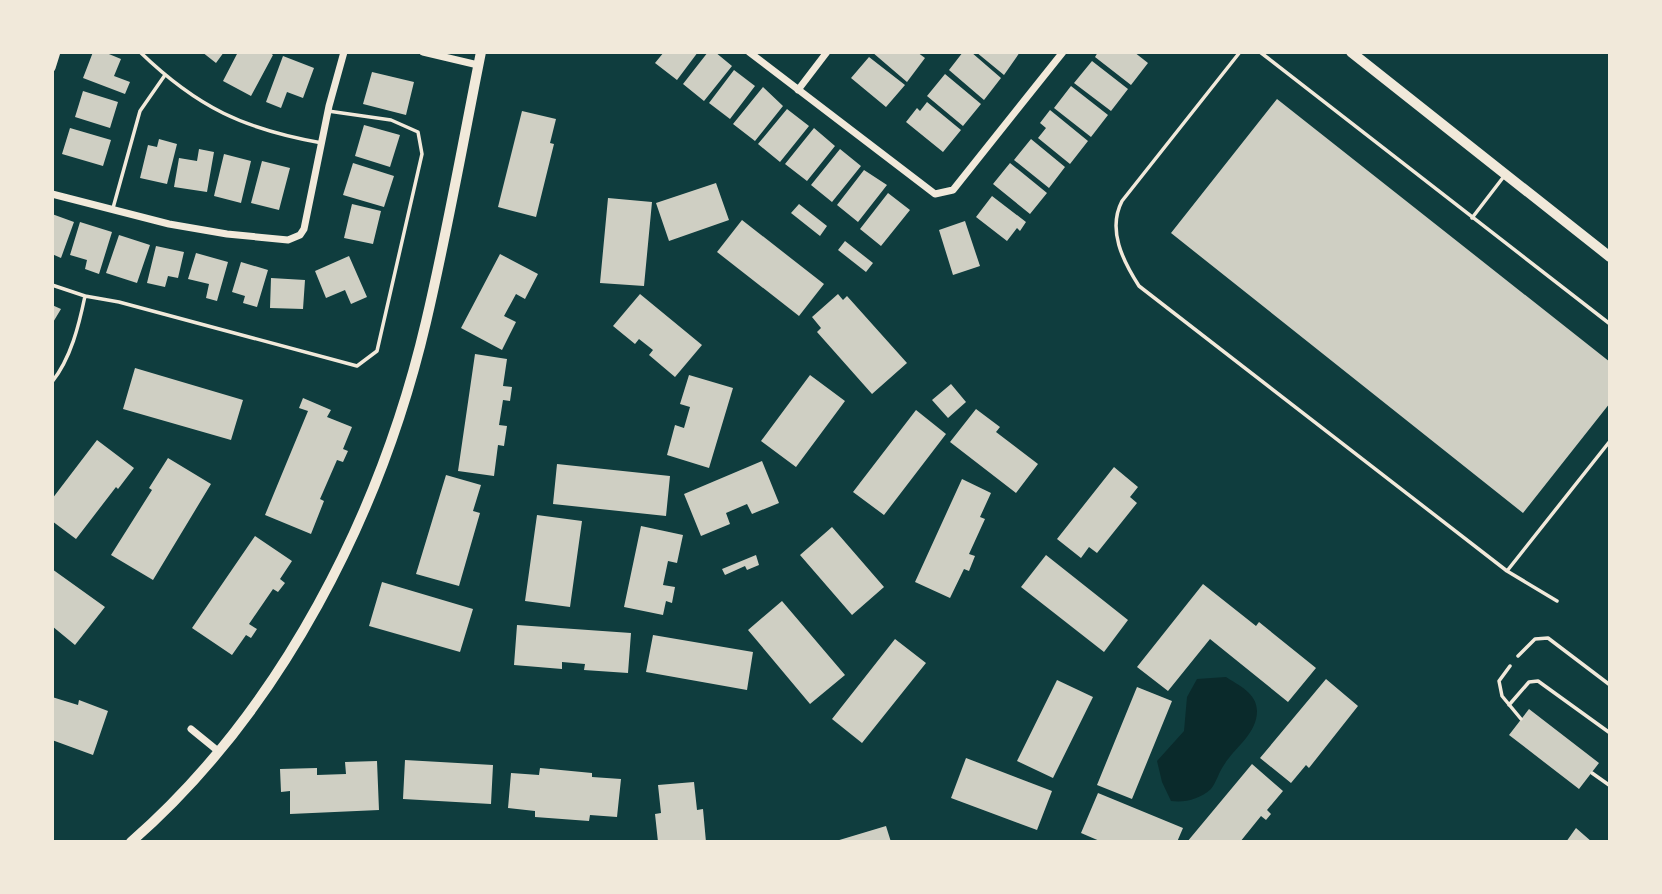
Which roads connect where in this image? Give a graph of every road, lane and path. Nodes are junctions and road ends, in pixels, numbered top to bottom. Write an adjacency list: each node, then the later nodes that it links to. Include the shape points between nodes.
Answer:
1 (57, 52): 13 (street)
2 (140, 52): 14 (lane)
3 (344, 52): 16 (street)
4 (423, 52): 12 (street)
5 (481, 52): 12 (main road)
6 (749, 52): 15 (street)
7 (827, 52): 15 (street)
8 (1063, 52): 15 (street, via 953,190 935,194)
9 (1240, 52): 28 (lane, via 1122,201 1116,228 1125,265 1139,286)
10 (1260, 52): 21 (lane)
11 (1352, 52): 18 (street)
12 (478, 65): 37 (main road, via 426,323 389,447 343,557 306,623 264,693)
13 (52, 68)
14 (165, 75): 17 (lane, via 216,112 252,127); 20 (lane, via 140,111)
15 (798, 90)
16 (328, 111): 17 (street); 24 (lane, via 391,120 418,132 422,154 377,351 357,366)
17 (322, 143): 20 (street, via 304,229 288,240 181,226)
18 (1505, 175): 21 (lane); 22 (street)
19 (52, 194): 20 (street)
20 (113, 209)
21 (1472, 218): 25 (lane)
22 (1609, 257)
23 (52, 285): 24 (lane)
24 (85, 296): 26 (lane, via 62,370)
25 (1609, 324)
26 (52, 382)
27 (1609, 441): 28 (lane)
28 (1507, 571): 29 (lane)
29 (1557, 601)
30 (1518, 656): 32 (lane, via 1535,639 1548,638)
31 (1510, 666): 33 (lane, via 1499,681)
32 (1609, 685)
33 (1509, 705): 34 (lane); 36 (lane, via 1529,682 1538,681)
34 (1521, 719)
35 (191, 729): 37 (street)
36 (1609, 733)
37 (218, 751): 40 (main road)
38 (1591, 773): 39 (lane)
39 (1609, 786)
40 (131, 842)

